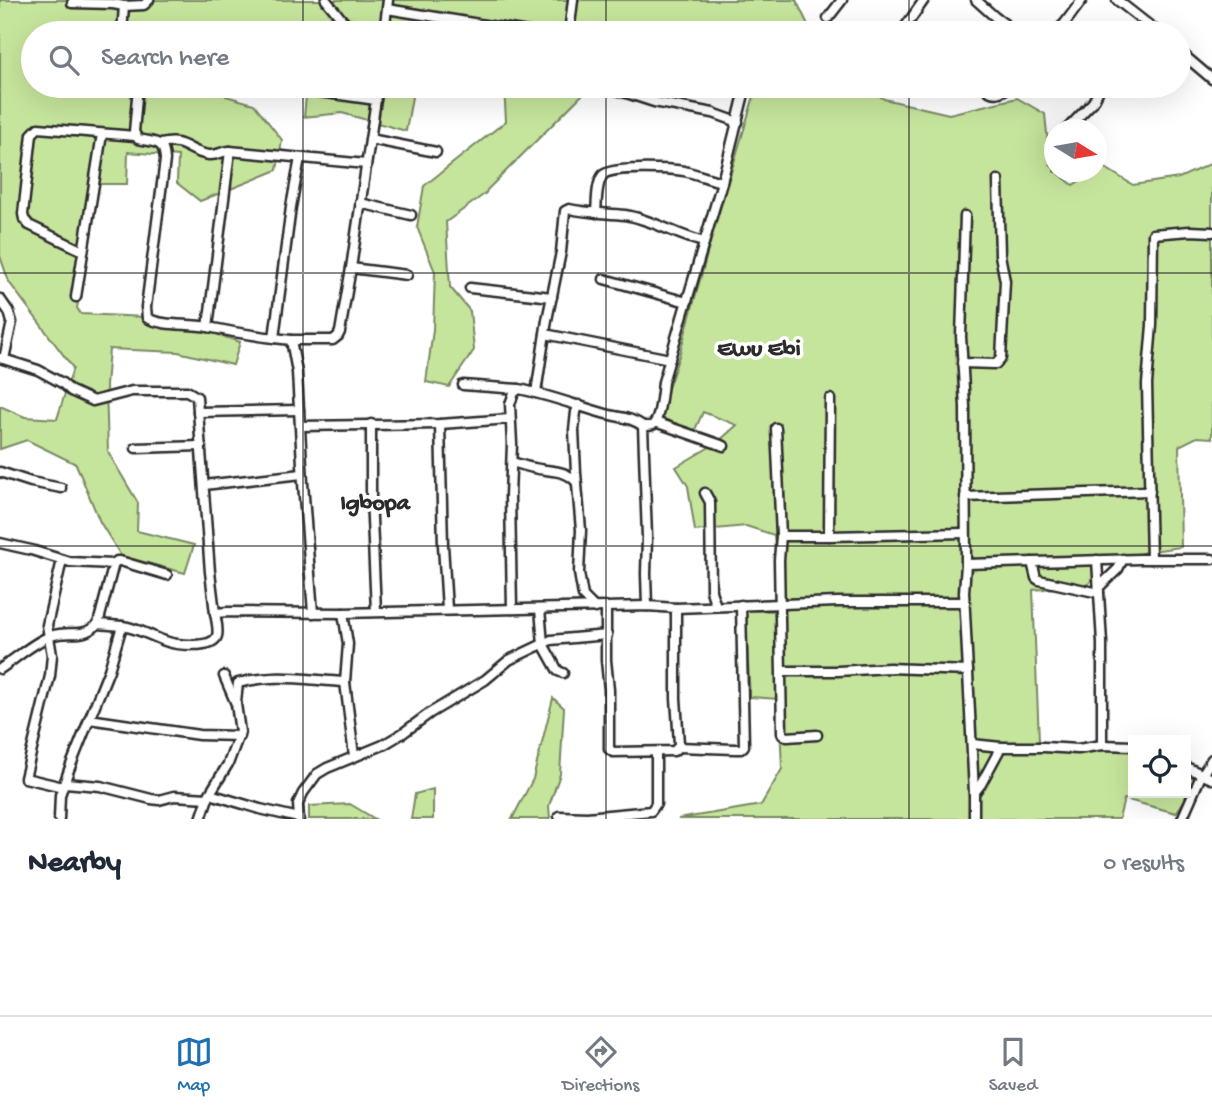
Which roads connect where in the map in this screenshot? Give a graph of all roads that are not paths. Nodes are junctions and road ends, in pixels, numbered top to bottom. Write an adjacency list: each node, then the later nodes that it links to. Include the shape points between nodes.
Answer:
1 (149, 0): 11 (street, via 144,5)
2 (326, 0): 14 (street)
3 (573, 0): 16 (street)
4 (842, 0): 12 (street)
5 (924, 0): 17 (street)
6 (976, 0): 18 (street)
7 (1082, 0): 19 (street)
8 (1117, 0): 20 (street)
9 (72, 3): 11 (street)
10 (387, 5): 15 (street)
11 (124, 6): 13 (street)
12 (828, 18)
13 (122, 21)
14 (343, 21)
15 (471, 21)
16 (570, 21)
17 (912, 21)
18 (1000, 21)
19 (1066, 21)
20 (1139, 21)
21 (1191, 61): 22 (street)
22 (1212, 79)
23 (137, 98): 32 (street)
24 (362, 98): 28 (street)
25 (643, 98): 30 (street)
26 (743, 98): 30 (street)
27 (1095, 98): 29 (street)
28 (376, 100): 33 (street)
29 (1077, 119)
30 (738, 122): 40 (street)
31 (102, 134): 32 (street); 47 (street); 47 (street, via 38,128 32,134 24,219)
32 (135, 136): 34 (street)
33 (370, 139): 36 (street); 38 (street)
34 (161, 144): 35 (street, via 182,143 211,155); 56 (street, via 165,160 146,316)
35 (230, 151): 37 (street); 56 (street)
36 (436, 152)
37 (300, 158): 38 (street); 58 (street)
38 (366, 164): 41 (street)
39 (998, 180): 62 (street, via 1005,281 1001,358 996,364)
40 (722, 182): 42 (street, via 684,171 611,170 603,173 599,182); 46 (street)
41 (360, 203): 43 (street); 48 (street)
42 (596, 213): 46 (street, via 626,215); 53 (street, via 565,211)
43 (411, 215)
44 (965, 216): 62 (street)
45 (1212, 232): 86 (street, via 1153,234 1147,384)
46 (704, 242): 55 (street)
47 (83, 251): 52 (street)
48 (351, 268): 49 (street); 59 (street, via 338,336 333,340)
49 (407, 275)
50 (604, 279): 55 (street)
51 (470, 288): 53 (street)
52 (76, 297)
53 (552, 297): 57 (street)
54 (0, 299): 60 (street, via 12,322)
55 (687, 302): 61 (street)
56 (208, 327): 58 (street)
57 (545, 334): 61 (street); 65 (street)
58 (274, 338): 59 (street)
59 (291, 340): 68 (street)
60 (2, 358): 69 (street, via 38,370 93,401 132,391 187,391 197,397)
61 (670, 359): 71 (street)
62 (962, 363): 88 (street)
63 (463, 385): 64 (street)
64 (519, 390): 65 (street); 70 (street, via 512,397)
65 (536, 393): 67 (street)
66 (831, 398): 91 (street)
67 (579, 405): 75 (street, via 631,418); 83 (street, via 575,430)
68 (299, 410): 69 (street); 74 (street)
69 (198, 412): 77 (street)
70 (510, 419): 73 (street); 80 (street)
71 (655, 422): 75 (street); 78 (street)
72 (371, 424): 73 (street); 74 (street); 116 (street)
73 (440, 424): 113 (street)
74 (300, 426): 82 (street)
75 (643, 426): 107 (street)
76 (776, 428): 90 (street)
77 (201, 446): 79 (street); 84 (street)
78 (724, 446)
79 (136, 448)
80 (512, 462): 83 (street, via 567,474); 114 (street)
81 (0, 472): 85 (street)
82 (302, 474): 84 (street); 118 (street)
83 (578, 483): 103 (street)
84 (204, 485): 119 (street)
85 (61, 488)
86 (1150, 491): 88 (street); 94 (street)
87 (705, 493): 108 (street, via 710,502 711,591)
88 (965, 497): 89 (street)
89 (965, 533): 91 (street); 100 (street)
90 (781, 536): 91 (street); 105 (street)
91 (829, 536)
92 (0, 543): 96 (street)
93 (1123, 559): 94 (street); 97 (street); 102 (street)
94 (1152, 559): 95 (street)
95 (1212, 559)
96 (62, 560): 99 (street); 123 (street, via 48,617)
97 (1097, 560): 98 (street); 102 (street)
98 (1032, 562): 100 (street); 102 (street, via 1039,580)
99 (113, 564): 101 (street, via 120,561); 120 (street)
100 (966, 564): 104 (street)
101 (167, 575)
102 (1099, 590): 136 (street)
103 (583, 596): 109 (street); 110 (street)
104 (964, 602): 105 (street); 127 (street)
105 (780, 604): 106 (street); 126 (street)
106 (741, 605): 108 (street); 138 (street, via 744,746)
107 (647, 606): 111 (street); 112 (street)
108 (716, 606): 112 (street)
109 (580, 607): 110 (street); 115 (street)
110 (594, 608): 111 (street)
111 (606, 608): 122 (street)
112 (676, 608): 138 (street)
113 (447, 609): 114 (street); 116 (street)
114 (512, 609): 115 (street)
115 (540, 609): 124 (street)
116 (376, 611): 117 (street)
117 (343, 612): 118 (street); 130 (street, via 348,644)
118 (313, 613): 119 (street)
119 (215, 614): 121 (street, via 218,635 202,645 169,642)
120 (98, 624): 121 (street); 123 (street, via 83,634)
121 (122, 626): 132 (street)
122 (607, 635): 124 (street); 141 (street, via 609,749)
123 (49, 636): 125 (street); 150 (street, via 50,676 25,778)
124 (543, 644): 128 (street); 142 (street, via 509,660 403,733)
125 (0, 669)
126 (782, 671): 127 (street); 133 (street, via 783,735)
127 (968, 671): 135 (street)
128 (563, 673)
129 (224, 676): 131 (street)
130 (345, 682): 131 (street, via 302,677 251,680 238,683); 142 (street)
131 (236, 704): 134 (street)
132 (89, 719): 134 (street, via 199,735); 150 (street)
133 (817, 735)
134 (239, 736): 152 (street)
135 (972, 744): 139 (street); 147 (street)
136 (1102, 745): 137 (street); 139 (street, via 1077,749)
137 (1128, 746)
138 (678, 747): 140 (street)
139 (1000, 747): 148 (street)
140 (667, 751): 141 (street); 144 (street)
141 (656, 752): 144 (street)
142 (354, 757): 156 (street, via 317,774 303,793)
143 (1212, 759): 146 (street)
144 (657, 766): 153 (street, via 656,804 651,811)
145 (1191, 769): 146 (street)
146 (1202, 774): 149 (street); 158 (street)
147 (973, 779): 148 (street); 151 (street)
148 (983, 779): 151 (street)
149 (1212, 779)
150 (64, 785): 152 (street, via 100,786 159,800); 154 (street)
151 (974, 793): 157 (street)
152 (209, 796): 155 (street); 156 (street)
153 (559, 816)
154 (59, 819)
155 (201, 819)
156 (299, 819)
157 (974, 819)
158 (1182, 819)

